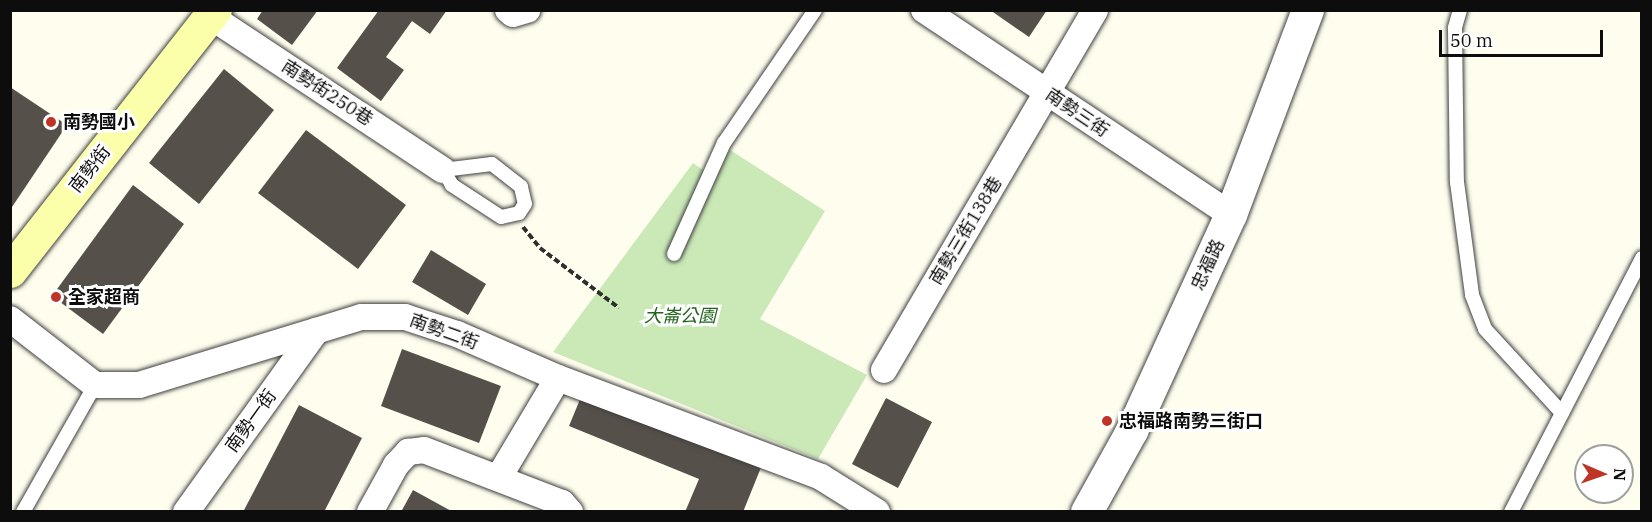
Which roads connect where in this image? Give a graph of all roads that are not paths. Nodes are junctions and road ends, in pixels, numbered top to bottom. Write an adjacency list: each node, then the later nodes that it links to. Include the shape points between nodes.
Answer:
1 (508, 10): 2 (street, via 513,14)
2 (527, 10)
3 (815, 10): 12 (lane, via 724,143)
4 (924, 10): 9 (street, 南勢三街)
5 (1095, 10): 9 (street, 南勢三街138巷)
6 (1308, 10): 11 (street, 忠福路)
7 (1460, 10): 20 (lane, via 1455,28 1457,182 1472,295 1485,329)
8 (212, 14): 10 (street, 南勢街250巷); 14 (main road, 南勢街)
9 (1048, 93): 11 (street, 南勢三街); 17 (street, 南勢三街138巷)
10 (443, 170): 10 (lane, via 452,185 501,217 513,215 525,204 521,187 492,164)
11 (1231, 215): 27 (street, 忠福路, via 1132,431)
12 (674, 254)
13 (1641, 258): 20 (lane)
14 (10, 271)
15 (10, 320): 19 (street)
16 (316, 331): 18 (street, 南勢二街, via 361,317 405,317 457,334); 19 (street, 南勢二街, via 140,384); 23 (street, 南勢一街)
17 (884, 370)
18 (558, 378): 21 (street); 26 (street, 南勢二街, via 821,477)
19 (95, 385): 22 (lane)
20 (1562, 413): 28 (lane)
21 (499, 477): 24 (street, via 424,450 408,452 396,465); 25 (street, via 562,503)
22 (23, 512)
23 (186, 512)
24 (370, 512)
25 (570, 512)
26 (877, 512)
27 (1088, 512)
28 (1511, 512)

